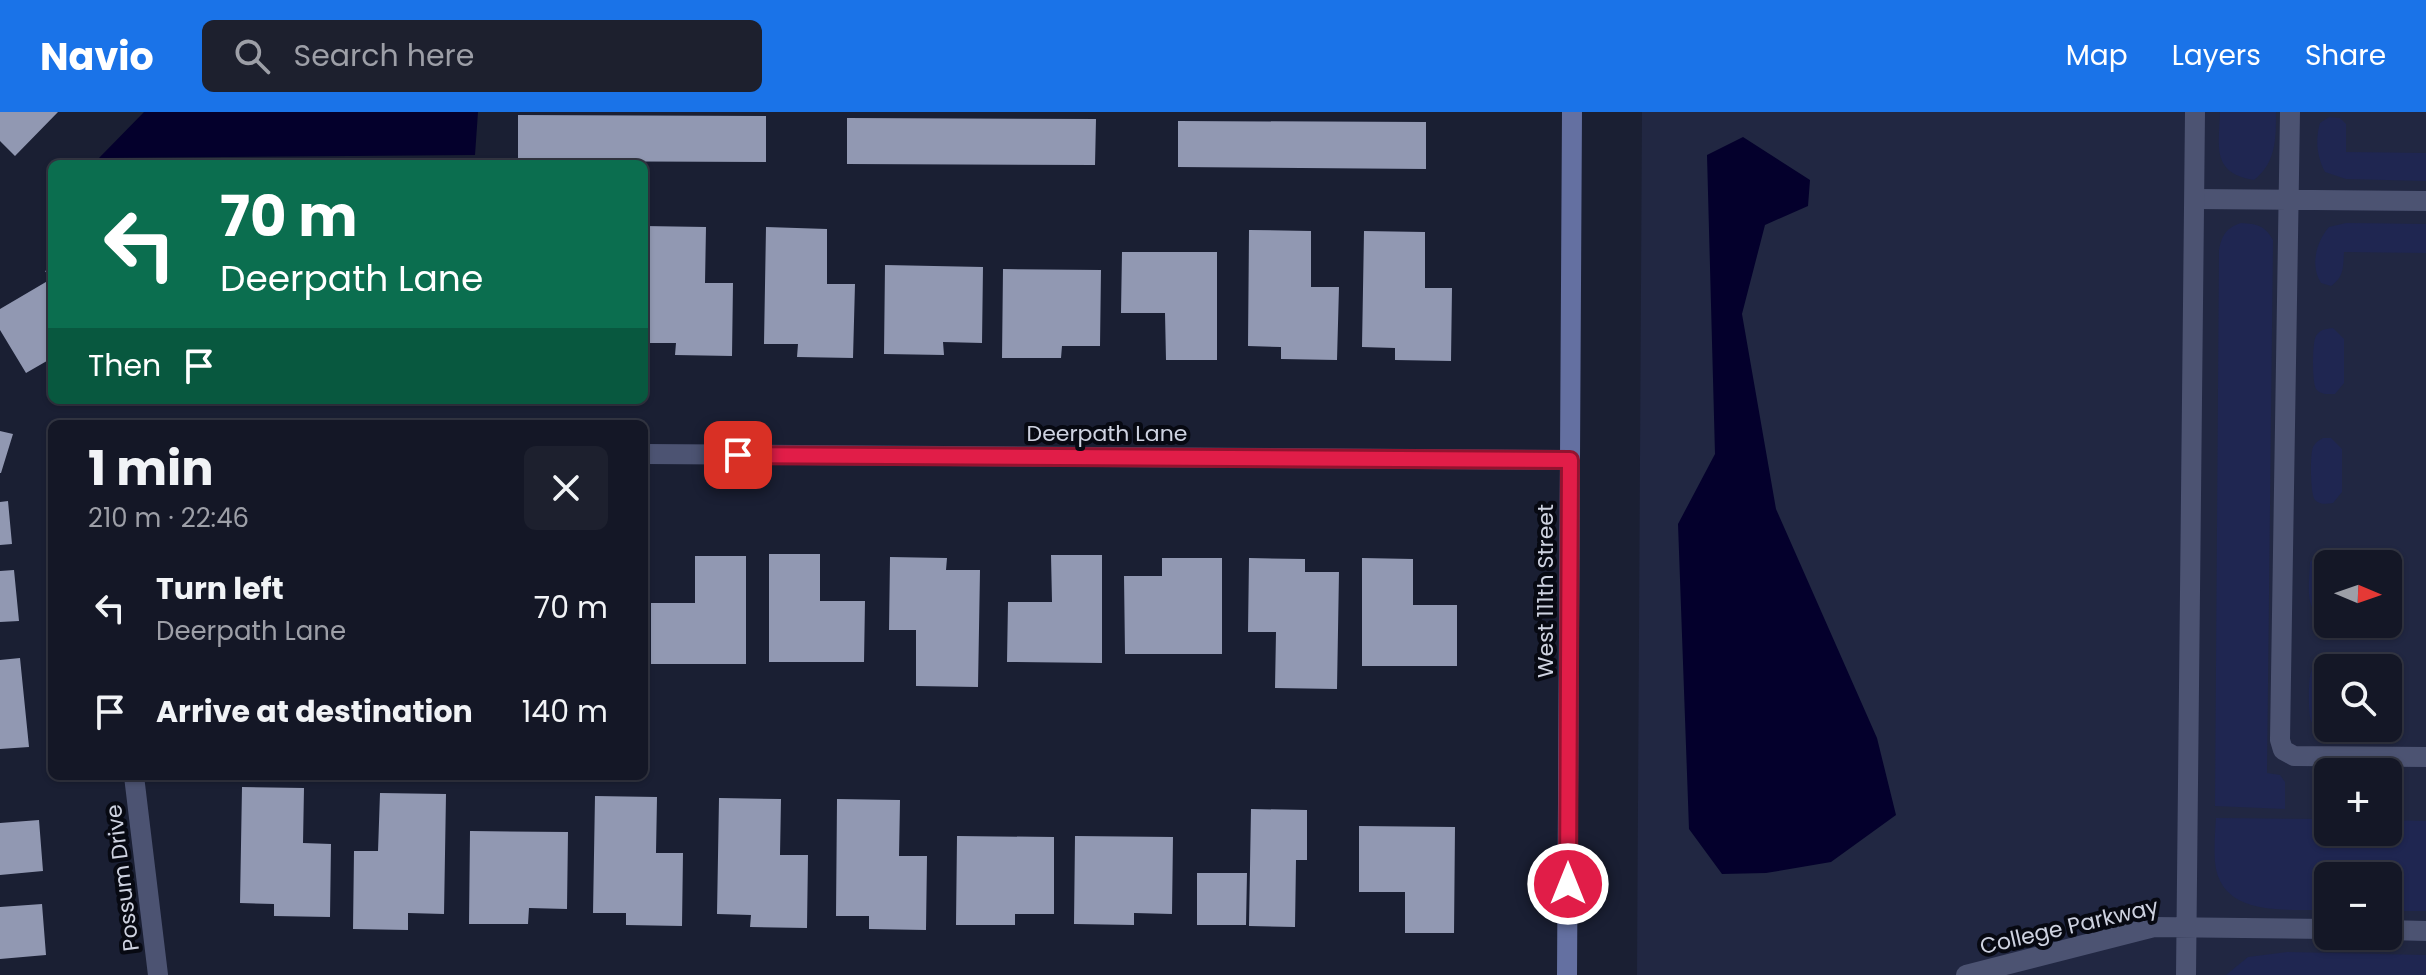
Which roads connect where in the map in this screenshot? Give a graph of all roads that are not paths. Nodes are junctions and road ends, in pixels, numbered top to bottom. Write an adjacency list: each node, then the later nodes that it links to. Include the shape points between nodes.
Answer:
1 (1572, 112): 8 (main road, West 111th Street)
2 (2195, 112): 4 (street)
3 (2290, 112): 5 (street)
4 (2195, 199): 5 (street); 11 (street)
5 (2290, 199): 6 (street); 9 (street, via 2280,740 2283,750 2294,756)
6 (2426, 201)
7 (648, 454): 8 (street, Deerpath Lane)
8 (1570, 460): 16 (main road, West 111th Street)
9 (2426, 757)
10 (134, 780): 15 (street, Possum Drive)
11 (2186, 926): 12 (street, College Parkway); 17 (street, College Parkway, via 2154,927); 18 (street)
12 (2314, 929)
13 (2402, 930): 14 (street)
14 (2426, 931)
15 (158, 975)
16 (1567, 975)
17 (1966, 975)
18 (2186, 975)

